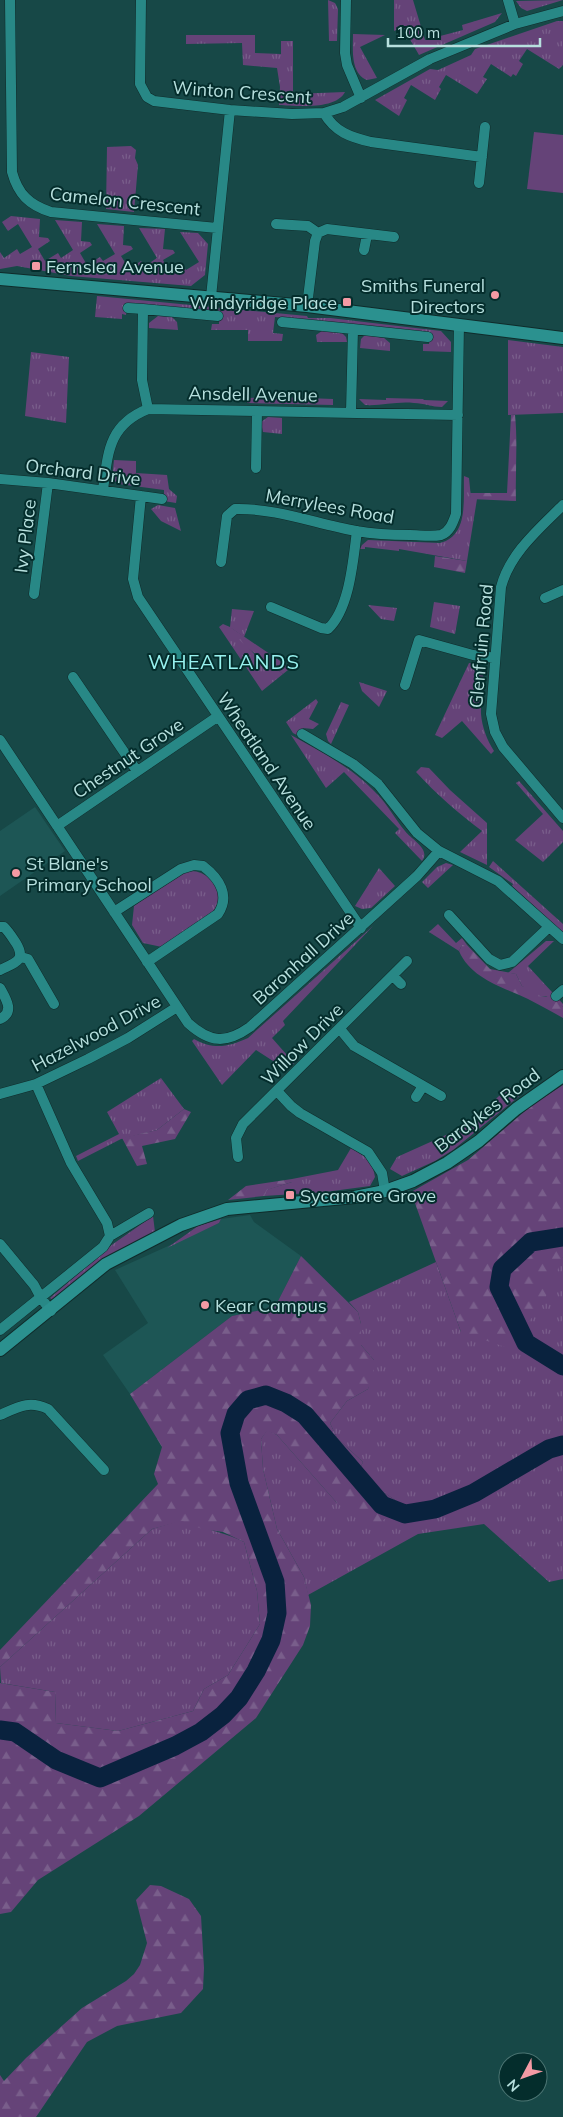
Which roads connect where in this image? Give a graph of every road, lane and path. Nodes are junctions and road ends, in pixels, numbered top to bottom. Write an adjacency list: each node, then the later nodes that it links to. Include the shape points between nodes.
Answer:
1 (10, 0): 14 (street, Camelon Crescent, via 12,172 24,198 51,212)
2 (141, 0): 8 (street, Winton Crescent, via 140,84 147,97 154,101)
3 (346, 0): 7 (street, via 346,59)
4 (508, 0): 6 (street)
5 (563, 11): 6 (street, Winton Crescent)
6 (515, 24): 7 (street, Winton Crescent, via 430,59)
7 (361, 98): 9 (street, Winton Crescent, via 343,108)
8 (230, 110): 9 (street, Winton Crescent); 14 (street)
9 (324, 113): 11 (street, via 341,133 356,138)
10 (485, 126): 11 (street)
11 (482, 157): 12 (street)
12 (479, 183)
13 (276, 224): 15 (street, via 308,226)
14 (218, 228): 20 (street)
15 (318, 233): 16 (street, via 327,229); 21 (street)
16 (367, 234): 17 (street); 18 (street)
17 (394, 237)
18 (364, 250)
19 (0, 279): 20 (main road)
20 (211, 297): 21 (main road)
21 (307, 306): 26 (main road)
22 (128, 308): 23 (street)
23 (143, 309): 24 (street); 30 (street, via 142,380)
24 (218, 316)
25 (282, 322): 27 (street)
26 (459, 324): 29 (main road); 33 (street, Merrylees Road)
27 (353, 329): 28 (street); 32 (street)
28 (428, 337)
29 (563, 338)
30 (148, 409): 31 (street, Ansdell Avenue); 37 (street, Ansdell Avenue, via 125,421 116,432 108,453)
31 (257, 411): 32 (street, Ansdell Avenue); 34 (street)
32 (351, 412): 33 (street, Ansdell Avenue)
33 (458, 415): 41 (street, Merrylees Road, via 456,514 447,531 433,535)
34 (256, 468)
35 (0, 479): 36 (street, Orchard Drive)
36 (48, 482): 37 (street, Orchard Drive); 44 (street, Ivy Place)
37 (103, 490): 38 (street, Orchard Drive)
38 (141, 496): 39 (street, Orchard Drive); 50 (street, Wheatland Avenue, via 133,579 138,597)
39 (162, 499)
40 (563, 505): 47 (street, Glenfruin Road, via 524,545 504,574)
41 (357, 532): 42 (street, Merrylees Road, via 299,517 235,509 227,516); 46 (street, via 349,587 334,624 328,629 321,628)
42 (221, 562)
43 (563, 590): 45 (street)
44 (34, 594)
45 (545, 598)
46 (271, 607)
47 (495, 658): 49 (street, via 466,654 419,640); 54 (street, Glenfruin Road, via 491,714 495,732 503,748)
48 (73, 678): 53 (street)
49 (405, 684)
50 (217, 717): 53 (street, Chestnut Grove); 61 (street, Wheatland Avenue)
51 (302, 734): 56 (street, via 343,757 378,784 417,833)
52 (0, 740): 55 (street)
53 (137, 770): 55 (street, Chestnut Grove)
54 (563, 818)
55 (57, 826): 57 (street)
56 (440, 851): 60 (street, via 498,881); 61 (street, Baronhall Drive, via 418,876)
57 (114, 912): 65 (street); 65 (street, via 188,866 204,866 217,880 225,898 218,914)
58 (449, 915): 60 (street, via 489,960 500,965 512,962)
59 (0, 927): 63 (street, via 9,932)
60 (549, 927): 62 (street)
61 (361, 928): 71 (street, Baronhall Drive, via 240,1034 228,1039 207,1037 188,1023)
62 (563, 939)
63 (21, 957): 66 (street); 70 (street, via 28,959)
64 (407, 961): 67 (street, Willow Drive)
65 (147, 962): 71 (street)
66 (0, 970)
67 (393, 976): 68 (street); 73 (street, Willow Drive)
68 (401, 984)
69 (0, 988): 72 (street, via 9,1011)
70 (54, 1004)
71 (177, 1008): 75 (street, Hazelwood Drive, via 128,1038)
72 (0, 1019)
73 (340, 1029): 76 (street, via 354,1046); 77 (street, Willow Drive)
74 (563, 1076): 82 (main road, Bardykes Road, via 529,1098 479,1141 447,1163 414,1181)
75 (36, 1084): 78 (street, Hazelwood Drive); 84 (street, via 71,1163 107,1223)
76 (423, 1086): 79 (street); 80 (street)
77 (277, 1090): 81 (street, Willow Drive, via 231,1136); 82 (street, via 300,1113 368,1152 382,1173)
78 (0, 1094)
79 (441, 1096)
80 (416, 1097)
81 (238, 1157)
82 (385, 1191): 87 (main road, Bardykes Road, via 355,1197 227,1209 200,1217 106,1264)
83 (149, 1213): 84 (street)
84 (110, 1236): 86 (street, via 103,1247)
85 (0, 1244): 86 (street, via 34,1284)
86 (40, 1298): 87 (street); 88 (street)
87 (51, 1311): 89 (main road, Bardykes Road)
88 (0, 1330)
89 (0, 1350)
90 (0, 1415): 91 (street, via 22,1406 37,1404 48,1408)
91 (104, 1470)

